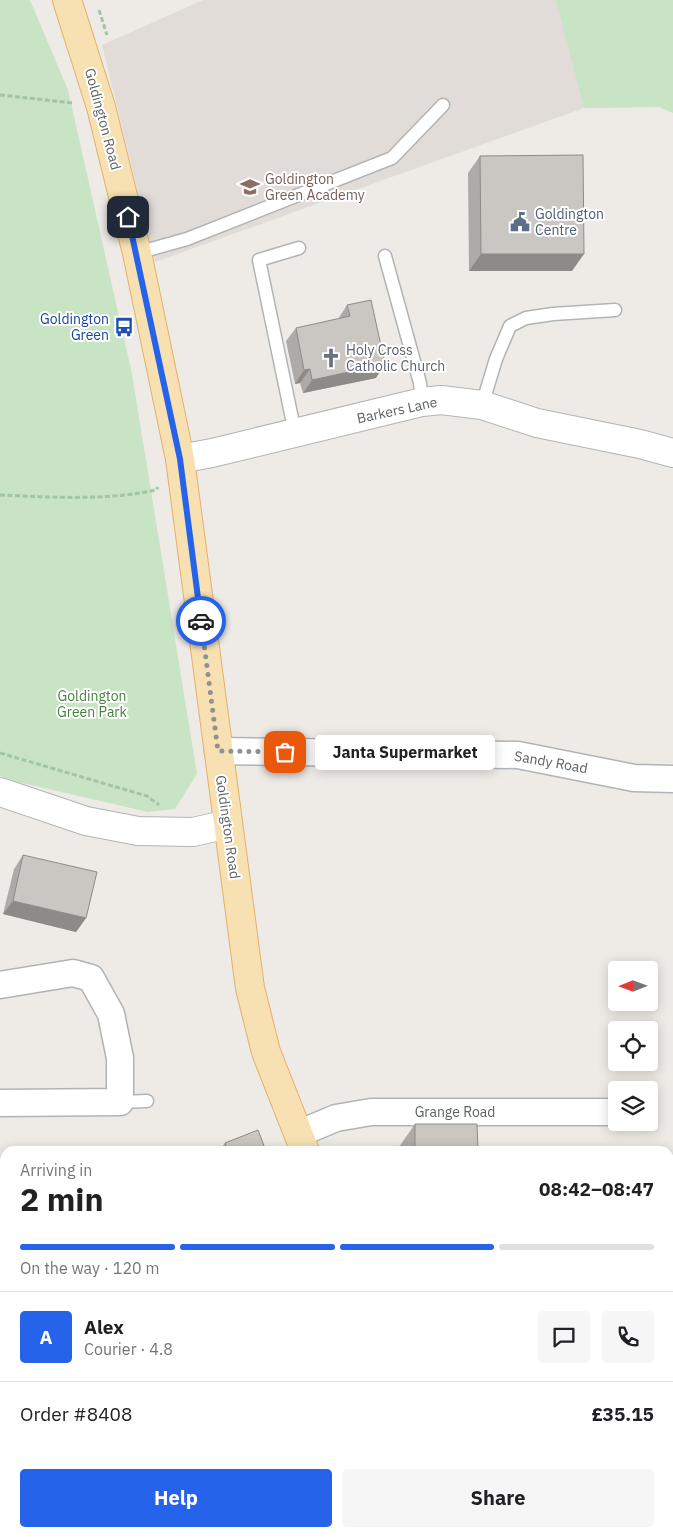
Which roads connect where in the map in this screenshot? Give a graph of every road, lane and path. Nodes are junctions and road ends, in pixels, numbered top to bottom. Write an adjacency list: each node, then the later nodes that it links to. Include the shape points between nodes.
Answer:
1 (67, 0): 4 (main road, Goldington Road)
2 (0, 95): 4 (path)
3 (444, 105): 6 (lane, via 392,158 187,239)
4 (101, 107): 6 (main road, Goldington Road)
5 (299, 248): 11 (lane, via 260,260)
6 (137, 253): 13 (main road, Goldington Road)
7 (384, 256): 9 (lane, via 420,384)
8 (615, 310): 10 (lane, via 526,318 510,326)
9 (422, 402): 10 (street, Barkers Lane, via 441,400); 11 (street, Barkers Lane)
10 (482, 405): 12 (street, Barkers Lane, via 537,423)
11 (295, 433): 13 (street, Barkers Lane)
12 (673, 453)
13 (180, 459): 14 (path, via 156,490 133,495 91,498); 15 (main road, Goldington Road)
14 (0, 495)
15 (218, 751): 16 (street, Sandy Road, via 518,755 634,778); 18 (main road, Goldington Road)
16 (673, 780)
17 (0, 792): 18 (street, via 86,821 138,831 192,832)
18 (228, 824): 24 (main road, Goldington Road, via 250,988 266,1052)
19 (0, 985): 20 (street, via 73,973 91,978 111,1014 120,1058)
20 (120, 1102): 21 (lane); 22 (street)
21 (147, 1102)
22 (0, 1103)
23 (608, 1112): 24 (street, Grange Road, via 371,1112 336,1118)
24 (302, 1143)

